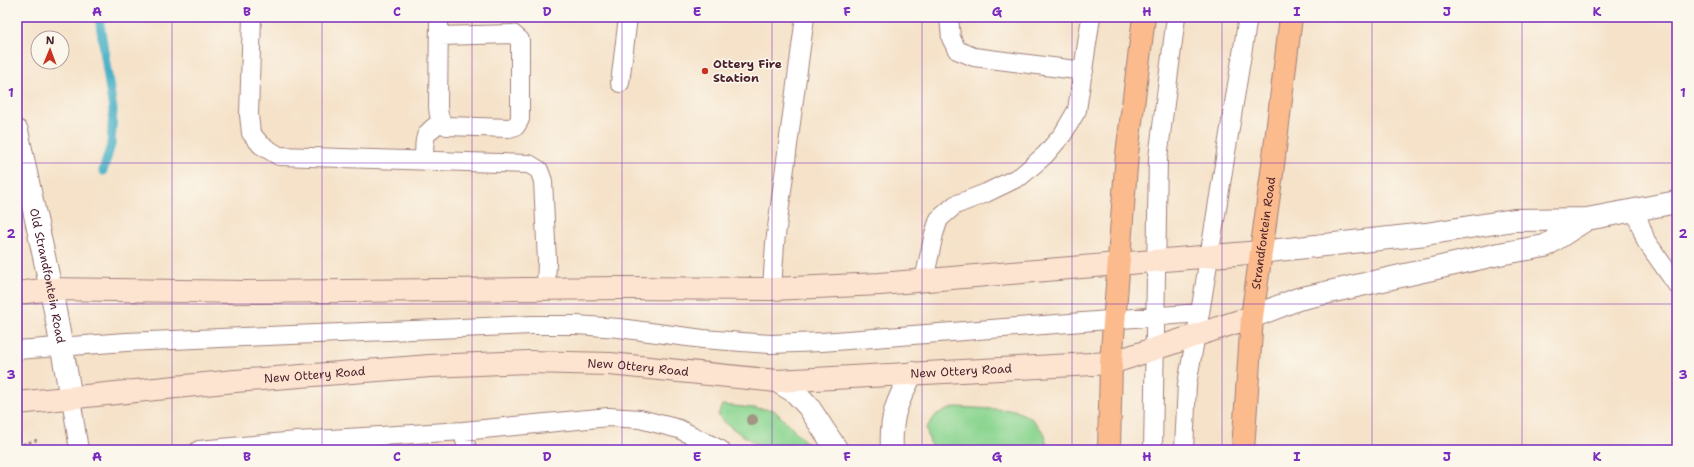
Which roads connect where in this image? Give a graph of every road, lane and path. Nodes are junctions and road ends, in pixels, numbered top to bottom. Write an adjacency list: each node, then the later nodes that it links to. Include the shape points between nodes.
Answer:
1 (252, 17): 16 (lane, via 249,115 251,133 261,145 279,156)
2 (439, 17): 11 (lane)
3 (628, 17): 13 (lane)
4 (805, 17): 28 (lane, via 775,243)
5 (949, 17): 12 (lane, via 951,38 957,50 974,57)
6 (1092, 17): 12 (lane)
7 (1144, 17): 23 (main road, via 1126,154)
8 (1176, 17): 22 (lane, via 1158,158)
9 (1248, 17): 21 (lane)
10 (1291, 17): 20 (main road, Strandfontein Road)
11 (439, 36): 14 (lane, via 438,107); 14 (lane, via 513,34 520,40 520,119 516,126 448,126)
12 (1084, 71): 24 (lane, via 1077,110 1063,134 1045,155 1021,176 955,205 939,219)
13 (620, 83)
14 (441, 122): 16 (lane, via 428,131 425,137)
15 (17, 131): 27 (street, Old Strandfontein Road)
16 (424, 161): 26 (lane, via 529,164 539,170 543,181)
17 (1677, 202): 18 (street)
18 (1634, 210): 19 (street); 25 (lane, via 1646,241)
19 (1587, 219): 20 (street, via 1514,220 1426,234); 32 (street, via 1545,246 1298,299)
20 (1260, 252): 21 (main road); 32 (main road, Strandfontein Road)
21 (1210, 256): 22 (main road); 30 (lane)
22 (1156, 261): 23 (main road); 31 (lane)
23 (1119, 265): 24 (main road); 33 (main road)
24 (924, 280): 28 (main road)
25 (1677, 285)
26 (546, 288): 27 (main road, via 246,292); 28 (main road)
27 (52, 289): 29 (main road); 35 (street, Old Strandfontein Road)
28 (772, 289)
29 (17, 293)
30 (1200, 313): 31 (lane); 34 (lane)
31 (1155, 317): 33 (lane); 37 (lane)
32 (1252, 317): 34 (main road, New Ottery Road); 55 (main road, Strandfontein Road)
33 (1115, 320): 35 (lane, via 770,344 569,325 256,336); 38 (main road)
34 (1197, 336): 37 (main road, New Ottery Road); 54 (lane, via 1187,384)
35 (62, 347): 36 (lane); 41 (street, Old Strandfontein Road)
36 (17, 350)
37 (1154, 350): 38 (main road, New Ottery Road); 53 (lane)
38 (1111, 363): 39 (main road, New Ottery Road); 52 (main road)
39 (912, 373): 40 (main road, New Ottery Road); 51 (street, via 897,402 891,429)
40 (777, 381): 41 (main road, New Ottery Road, via 610,364 530,362 430,366 235,381); 50 (street, via 795,392 808,406)
41 (71, 398): 42 (main road, New Ottery Road); 46 (lane)
42 (17, 403)
43 (463, 431): 47 (lane); 48 (lane); 49 (lane, via 609,417 640,419 680,429)
44 (37, 440): 45 (path)
45 (17, 446)
46 (79, 450)
47 (199, 450)
48 (466, 450)
49 (721, 450)
50 (837, 450)
51 (892, 450)
52 (1109, 450)
53 (1153, 450)
54 (1184, 450)
55 (1243, 450)

